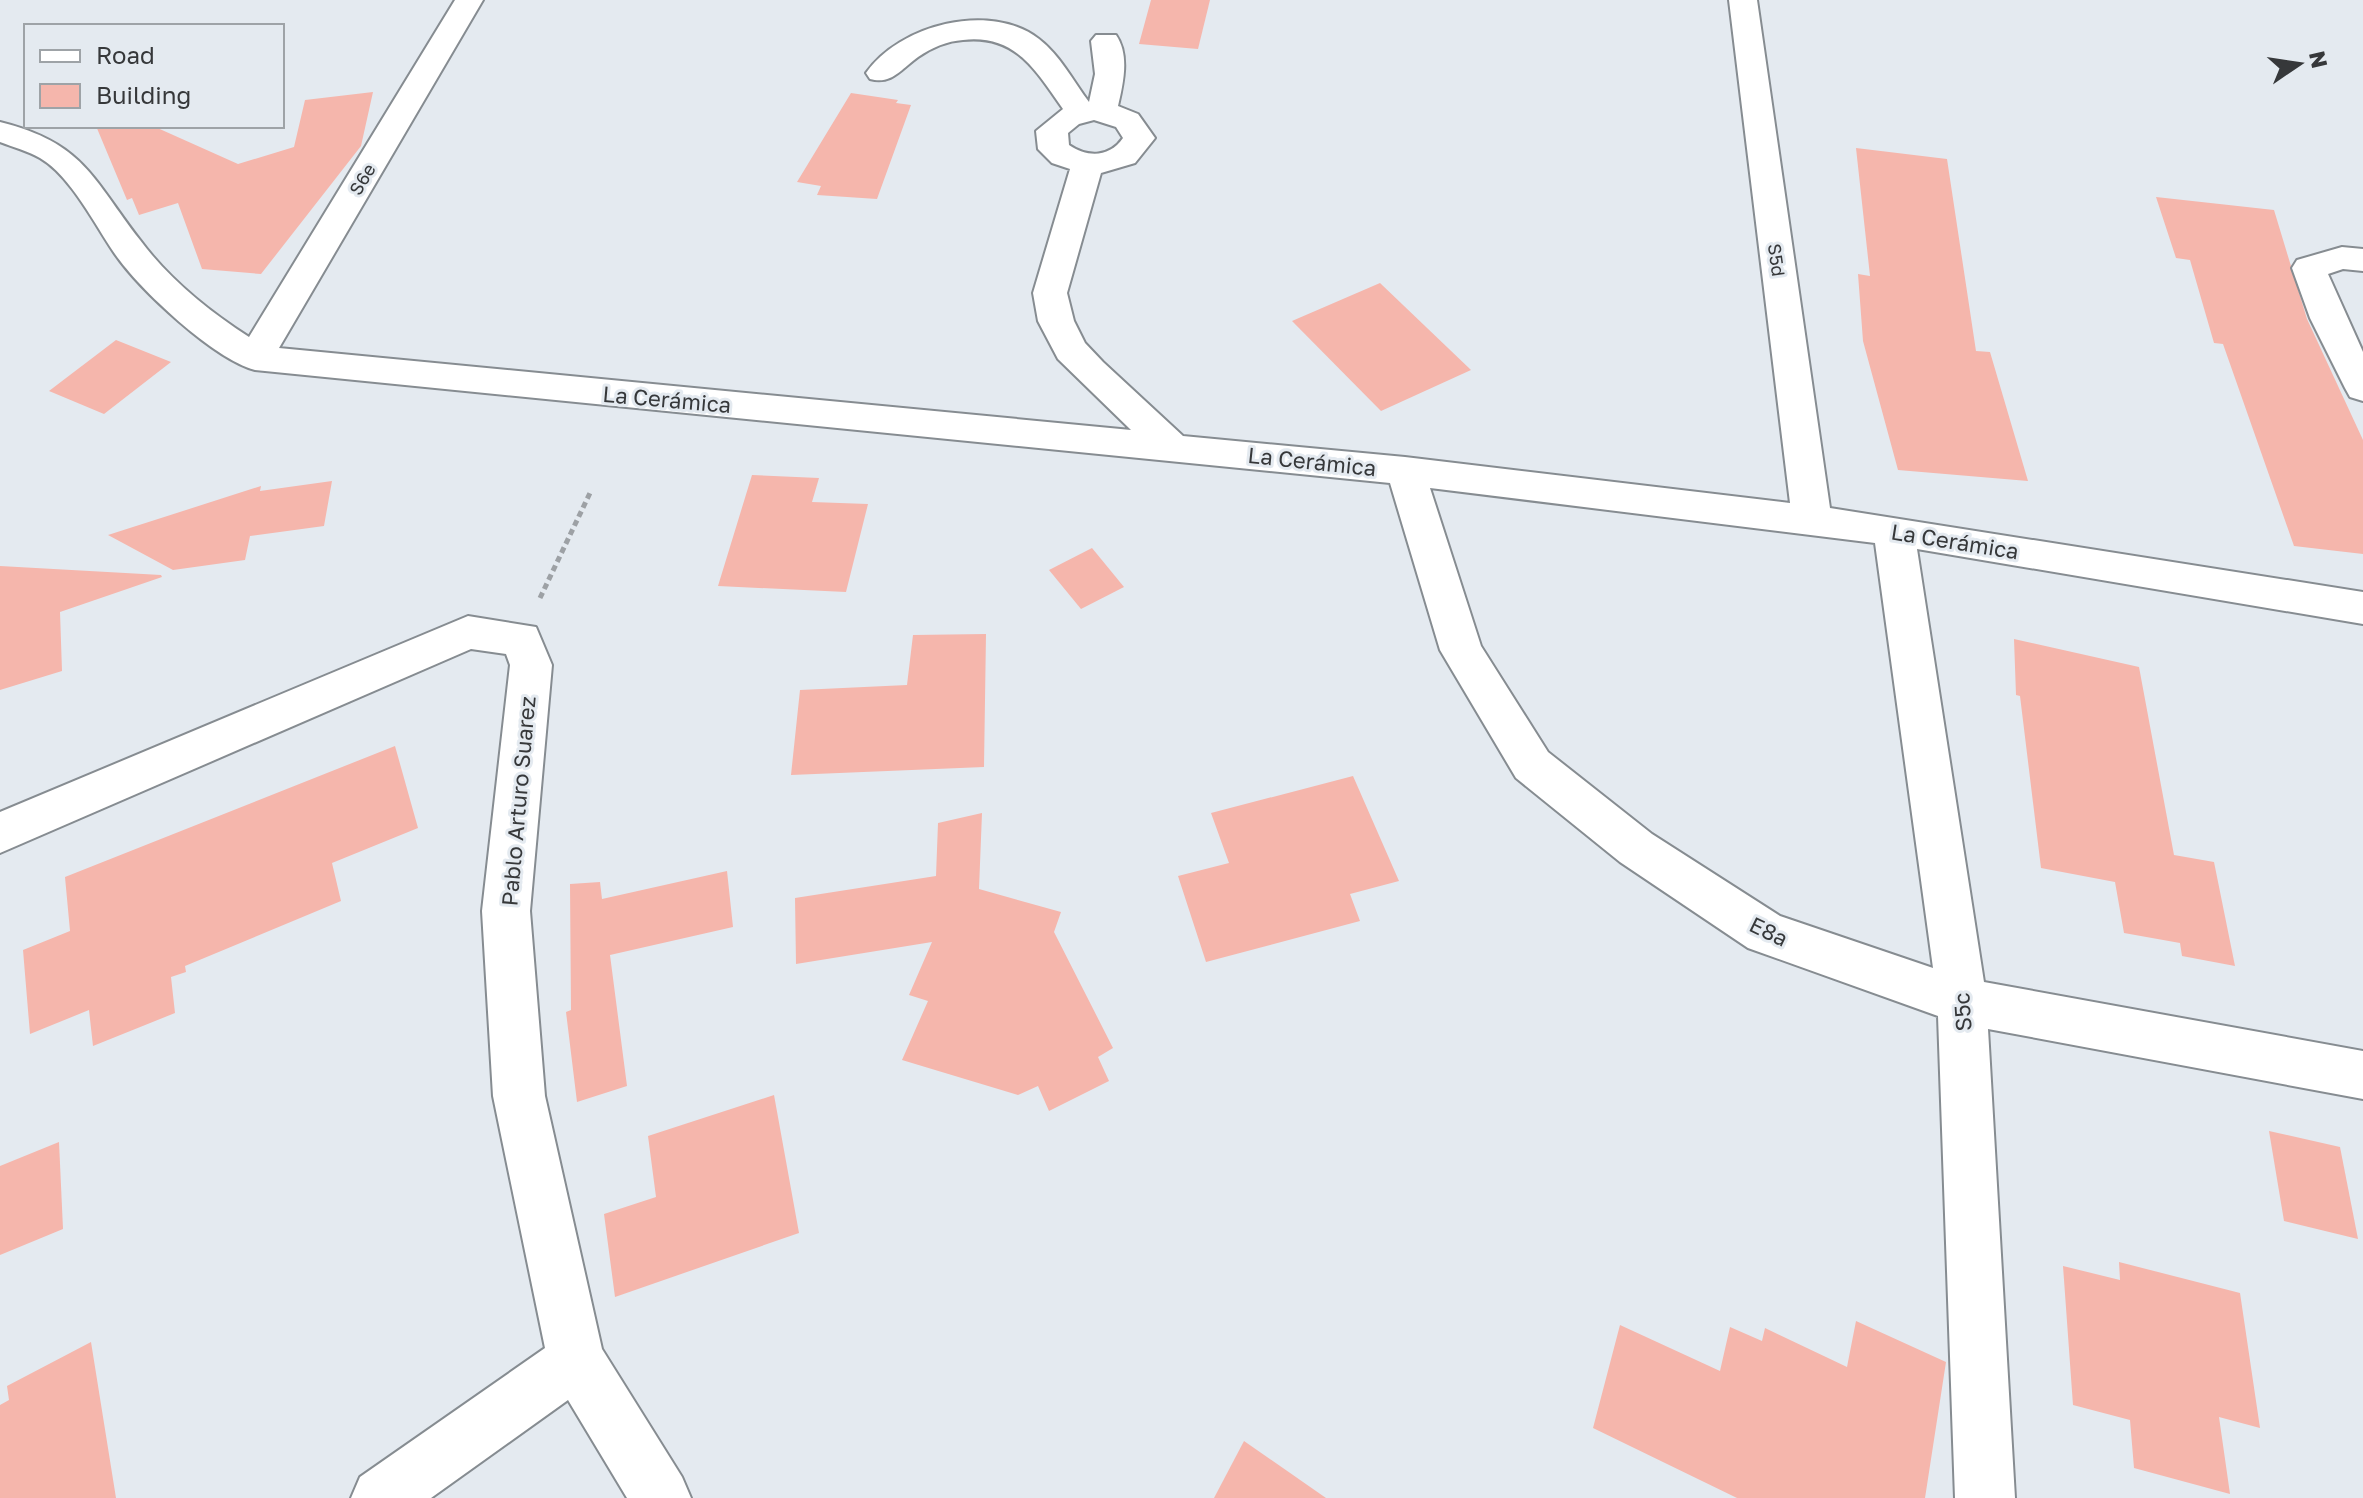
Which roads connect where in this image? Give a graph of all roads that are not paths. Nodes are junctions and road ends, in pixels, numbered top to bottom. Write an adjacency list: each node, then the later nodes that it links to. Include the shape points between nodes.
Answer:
1 (469, 0): 9 (street, S6e)
2 (1743, 0): 13 (street, S5d)
3 (1106, 41): 5 (street, via 1110,74)
4 (881, 73): 5 (street, via 916,45 946,35 976,30 1003,34 1027,44)
5 (1091, 112): 7 (street, via 1058,123 1051,140 1062,156); 7 (street, via 1131,122 1139,138 1117,160)
6 (0, 131): 9 (street, via 53,152 91,192 129,250 202,323)
7 (1088, 164): 11 (street, via 1050,293 1056,321 1090,371)
8 (2363, 260): 10 (street, via 2342,258 2309,268)
9 (255, 358): 11 (street, La Cerámica)
10 (2363, 388)
11 (1172, 447): 12 (street, La Cerámica)
12 (1405, 471): 13 (street, La Cerámica); 17 (street, E8a, via 1461,650 1532,765 1636,848 1765,933)
13 (1812, 520): 14 (street, La Cerámica)
14 (1892, 530): 15 (street, La Cerámica); 17 (street, S5c)
15 (2363, 608)
16 (0, 833): 19 (street, Pablo Arturo Suarez, via 468,632 521,639 531,665 506,911 519,1096)
17 (1962, 1001): 18 (street, E8a); 22 (street, S5c)
18 (2363, 1075)
19 (576, 1360): 20 (street); 21 (street, Pablo Arturo Suarez)
20 (381, 1498)
21 (661, 1498)
22 (1985, 1498)

